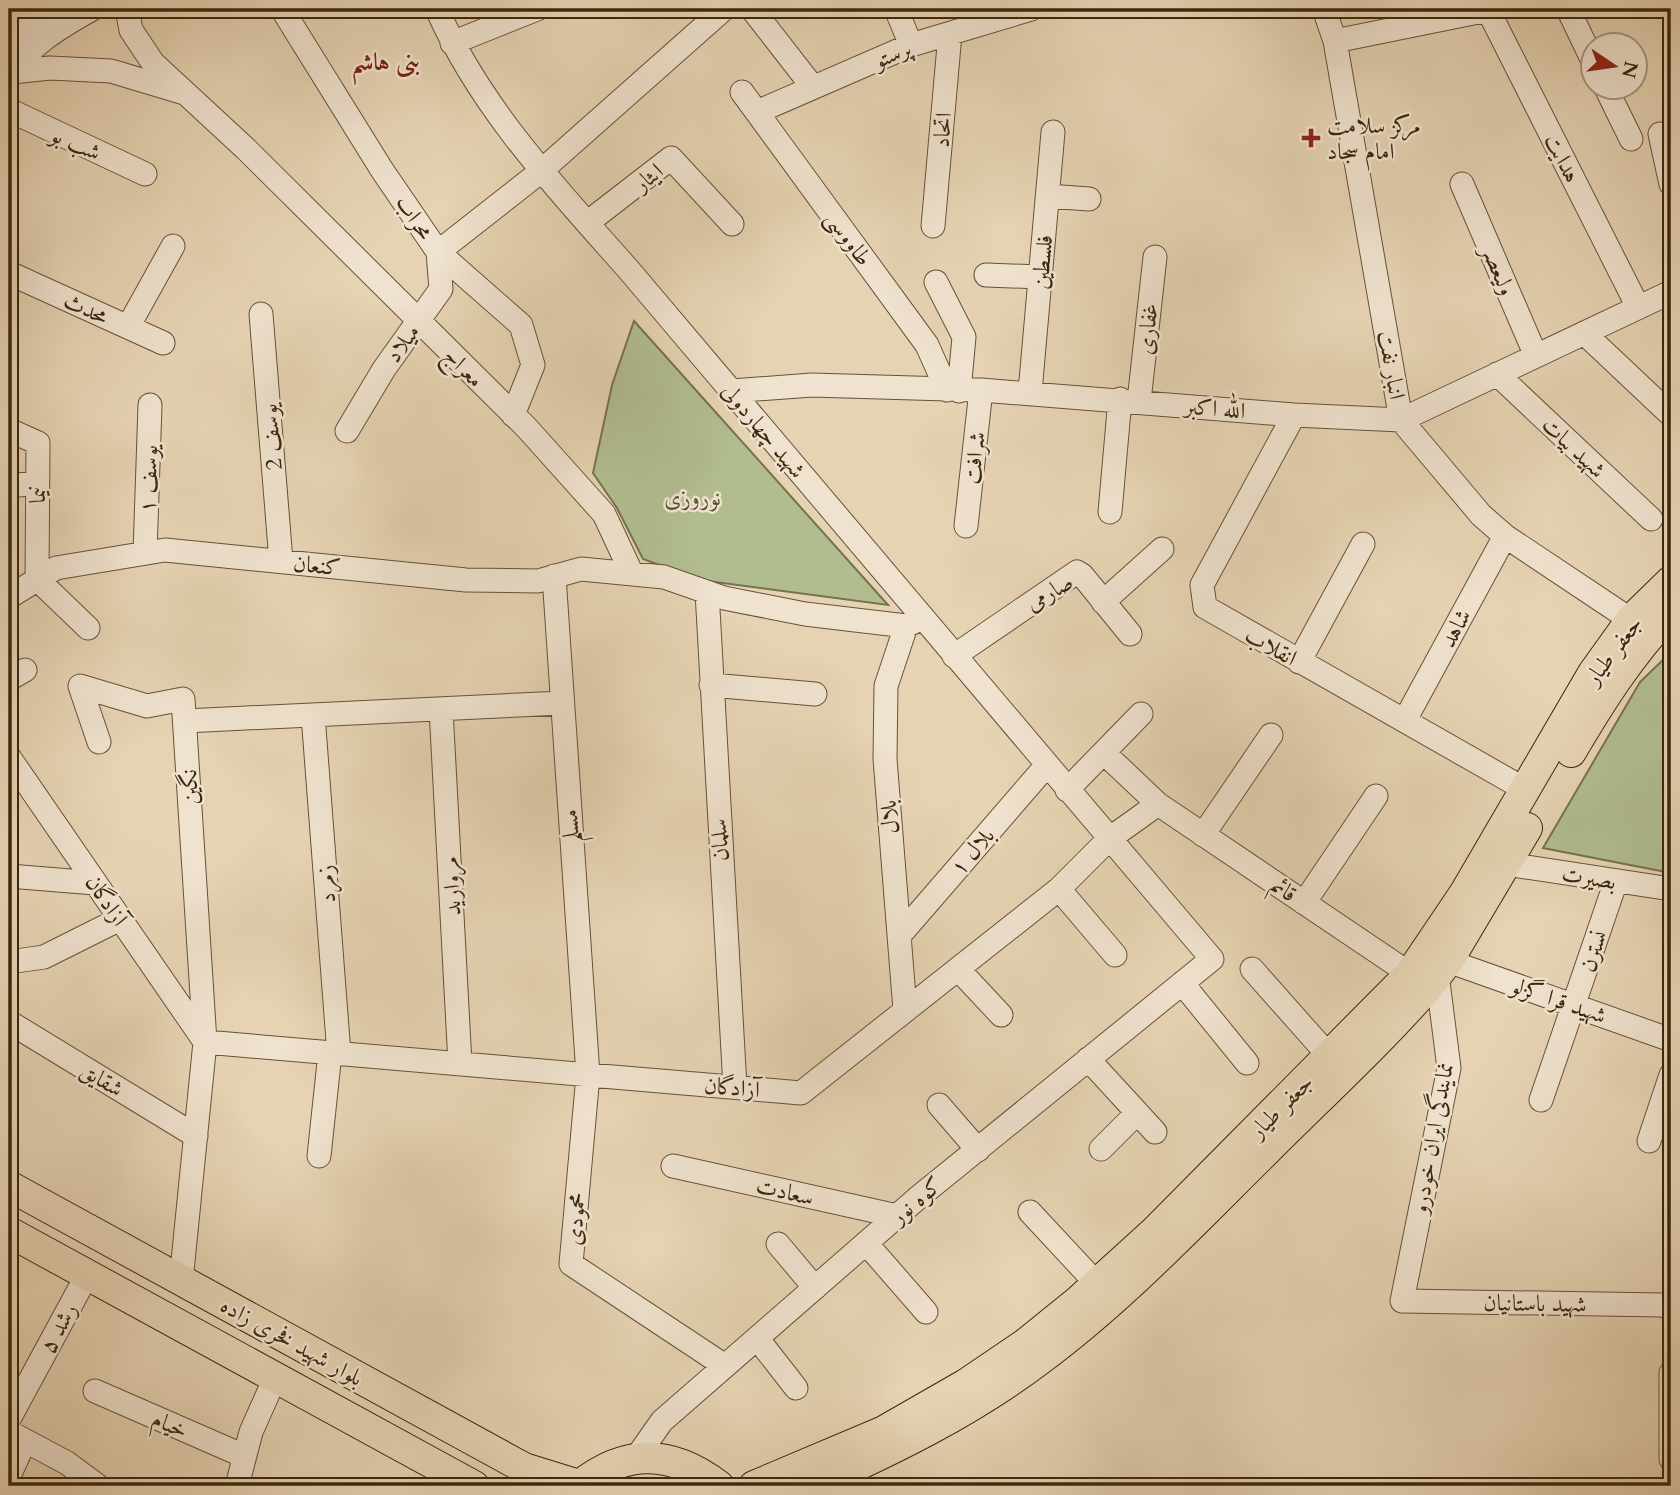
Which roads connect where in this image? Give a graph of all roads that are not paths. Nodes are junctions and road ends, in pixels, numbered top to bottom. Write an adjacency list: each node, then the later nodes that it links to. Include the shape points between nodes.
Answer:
1 (52, 9): 14 (street)
2 (92, 9): 20 (street, via 49,34)
3 (127, 9): 23 (street, via 131,30 153,63)
4 (282, 9): 40 (street, محراب)
5 (437, 9): 18 (street, شهید چهاردولی)
6 (537, 9): 18 (street)
7 (724, 9): 30 (street)
8 (752, 9): 21 (street)
9 (896, 9): 19 (street)
10 (1031, 9): 16 (street, پرستو)
11 (1324, 9): 17 (street, انبار نفت)
12 (1490, 9): 17 (street); 47 (street, هدایت)
13 (1568, 9): 15 (street)
14 (11, 32)
15 (1579, 32)
16 (950, 34): 19 (street, پرستو); 38 (street, اتحاد)
17 (1335, 41): 63 (street, انبار نفت)
18 (452, 43): 30 (street, شهید چهاردولی)
19 (911, 46): 21 (street, پرستو)
20 (10, 74): 23 (street, معراج, via 50,68 111,71)
21 (812, 86): 26 (street, پرستو)
22 (742, 92): 26 (street, طاووسی)
23 (186, 93): 49 (street, معراج)
24 (1613, 102): 29 (street)
25 (9, 110): 31 (street, شب بو)
26 (757, 112): 55 (street, طاووسی)
27 (1053, 132): 34 (street, فلسطین)
28 (1660, 134): 33 (street)
29 (1632, 139)
30 (540, 172): 36 (street, شهید چهاردولی); 40 (street)
31 (145, 174)
32 (1462, 184): 53 (street, ولیعصر)
33 (1671, 184)
34 (1048, 196): 35 (street); 44 (street, فلسطین)
35 (1089, 199)
36 (587, 223): 37 (street, ایثار, via 671,159); 56 (street, شهید چهاردولی)
37 (732, 223)
38 (933, 226)
39 (173, 246): 50 (street)
40 (438, 251): 49 (street, میلاد, via 441,289); 60 (street, محراب, via 521,326 533,365)
41 (1155, 257): 58 (street, غفاری)
42 (9, 272): 50 (street, محدث)
43 (986, 275): 44 (street)
44 (1040, 277): 57 (street, فلسطین)
45 (936, 282): 55 (street, شرافت, via 964,337)
46 (1671, 292): 47 (street, الله اکبر)
47 (1638, 307): 51 (street, الله اکبر)
48 (261, 313): 75 (street, یوسف 2)
49 (418, 321): 60 (street, معراج); 65 (street, میلاد)
50 (128, 327): 52 (street, محدث)
51 (1584, 333): 53 (street, الله اکبر); 62 (street)
52 (163, 343)
53 (1536, 356): 54 (street, الله اکبر)
54 (1497, 374): 63 (street, الله اکبر); 69 (street, شهید بیات)
55 (962, 390): 56 (street, الله اکبر, via 812,385); 57 (street, الله اکبر); 70 (street, شرافت)
56 (731, 391): 84 (street, شهید چهاردولی)
57 (1030, 392): 58 (street, الله اکبر)
58 (1130, 400): 61 (street, الله اکبر); 68 (street, غفاری)
59 (150, 405): 74 (street, یوسف ۱)
60 (513, 415): 76 (street, معراج, via 604,514)
61 (1294, 415): 63 (street, الله اکبر); 89 (street, انقلاب, via 1201,592 1209,612)
62 (1671, 415)
63 (1401, 420): 71 (street, انبار نفت, via 1480,515)
64 (9, 430): 66 (street, نیما, via 38,443)
65 (347, 431)
66 (37, 483): 67 (street); 78 (street, نیما)
67 (9, 486)
68 (1110, 512)
69 (1651, 519)
70 (966, 526)
71 (1505, 536): 86 (street, انبار نفت); 96 (street, شاهد)
72 (1363, 544): 89 (street)
73 (1162, 549): 82 (street)
74 (145, 553): 75 (street, کنعان, via 165,550); 78 (street, کنعان, via 56,568)
75 (281, 561): 77 (street, کنعان, via 466,580 538,581)
76 (632, 574): 77 (street, کنعان, via 581,569); 80 (street, via 664,578)
77 (554, 576): 92 (street, مسلم)
78 (37, 579): 81 (street, کنعان); 85 (street)
79 (1671, 581): 86 (main road, جعفر طیار)
80 (707, 592): 84 (street, via 805,614); 90 (street, سلمان)
81 (9, 597)
82 (1103, 602): 87 (street, صارمی); 88 (street, صارمی, via 1082,575 1070,574)
83 (1671, 612): 86 (main road, جعفر طیار)
84 (914, 622): 88 (street, شهید چهاردولی); 117 (street, بلال, via 886,686 884,759)
85 (88, 628)
86 (1639, 629): 104 (main road, جعفر طیار, via 1593,673); 109 (main road, جعفر طیار)
87 (1130, 635)
88 (954, 656): 102 (street, شهید چهاردولی)
89 (1298, 662): 96 (street, انقلاب)
90 (712, 685): 91 (street); 138 (street, سلمان)
91 (816, 694)
92 (562, 703): 93 (street); 136 (street, مسلم)
93 (440, 709): 95 (street); 135 (street, مروارید)
94 (1141, 714): 100 (street)
95 (313, 715): 97 (street); 131 (street, زمرد)
96 (1405, 720): 104 (street, انقلاب)
97 (185, 721): 99 (street, via 183,699 147,706 80,686); 130 (street, نگین)
98 (1271, 735): 107 (street)
99 (99, 742)
100 (1104, 752): 103 (street); 106 (street, قائم)
101 (9, 757): 112 (street, آزادگان)
102 (1046, 766): 103 (street, شهید چهاردولی); 117 (street, بلال ۱)
103 (1067, 790): 108 (street, شهید چهاردولی)
104 (1526, 790): 123 (main road, جعفر طیار, via 1430,949)
105 (1376, 796): 115 (street)
106 (1158, 804): 107 (street, قائم); 108 (street, آزادگان)
107 (1203, 835): 115 (street, قائم)
108 (1109, 839): 113 (street, آزادگان); 119 (street, شهید چهاردولی)
109 (1506, 864): 111 (street, بصیرت); 123 (main road, جعفر طیار)
110 (9, 876): 112 (street)
111 (1616, 881): 114 (street, بصیرت); 125 (street, نسترن)
112 (95, 883): 116 (street, آزادگان)
113 (1059, 889): 118 (street); 121 (street, آزادگان)
114 (1671, 889)
115 (1304, 903): 123 (street, قائم)
116 (120, 919): 120 (street, via 44,957); 130 (street, آزادگان)
117 (899, 936): 126 (street, بلال)
118 (1115, 954)
119 (1212, 959): 124 (street, کوه نور)
120 (9, 962)
121 (958, 969): 126 (street, آزادگان); 127 (street)
122 (1252, 969): 132 (street)
123 (1432, 970): 125 (street, شهید قرا گزلو); 132 (main road, جعفر طیار); 159 (street, نمایندگی ایران خودرو, via 1449,1068); 170 (main road, جعفر طیار, via 1366,1052 1091,1319 978,1402)
124 (1182, 983): 133 (street, کوه نور); 134 (street)
125 (1575, 1006): 129 (street, شهید قرا گزلو); 139 (street, نسترن)
126 (905, 1010): 138 (street, آزادگان, via 801,1093)
127 (1001, 1016)
128 (9, 1021): 143 (street, شقایق)
129 (1671, 1040)
130 (205, 1042): 131 (street, آزادگان); 143 (street)
131 (334, 1053): 135 (street, آزادگان); 147 (street, زمرد)
132 (1330, 1057): 157 (main road, جعفر طیار)
133 (1088, 1059): 141 (street); 146 (street, کوه نور)
134 (1247, 1063)
135 (460, 1064): 136 (street, آزادگان)
136 (589, 1075): 138 (street, آزادگان); 163 (street, محمودی, via 571,1264)
137 (1671, 1075): 144 (street)
138 (735, 1087)
139 (1541, 1100)
140 (939, 1105): 146 (street)
141 (1137, 1113): 142 (street); 145 (street)
142 (1155, 1132)
143 (196, 1136): 156 (street)
144 (1649, 1141)
145 (1101, 1149)
146 (978, 1150): 151 (street, کوه نور)
147 (319, 1156)
148 (673, 1166): 151 (street, سعادت)
149 (9, 1186): 156 (main road, بلوار شهید فخری زاده)
150 (1030, 1212): 157 (street)
151 (898, 1216): 153 (street, کوه نور)
152 (9, 1232): 155 (main road, بلوار شهید فخری زاده)
153 (866, 1243): 158 (street, کوه نور); 161 (street)
154 (778, 1244): 158 (street)
155 (87, 1275): 165 (main road, بلوار شهید فخری زاده); 168 (street, رشد ۵)
156 (181, 1281): 178 (main road, بلوار شهید فخری زاده, via 524,1468)
157 (1097, 1284): 170 (main road, جعفر طیار, via 1025,1344)
158 (815, 1288): 162 (street, کوه نور)
159 (1402, 1300): 160 (street, شهید باستانیان)
160 (1670, 1307)
161 (926, 1312)
162 (757, 1338): 163 (street, کوه نور); 166 (street)
163 (725, 1366): 172 (street, کوه نور, via 662,1421)
164 (1671, 1373): 173 (street)
165 (275, 1378): 171 (street); 177 (main road, بلوار شهید فخری زاده)
166 (796, 1388)
167 (95, 1391): 171 (street, خیام)
168 (9, 1419)
169 (17, 1436): 174 (street); 175 (street)
170 (892, 1439): 180 (main road, جعفر طیار); 181 (main road, جعفر طیار)
171 (244, 1456): 176 (street)
172 (636, 1458): 178 (main road, via 605,1467); 179 (main road, via 668,1459 697,1470)
173 (1671, 1459)
174 (9, 1476)
175 (98, 1486)
176 (237, 1486)
177 (474, 1486)
178 (579, 1486)
179 (719, 1486)
180 (754, 1486)
181 (812, 1486)

